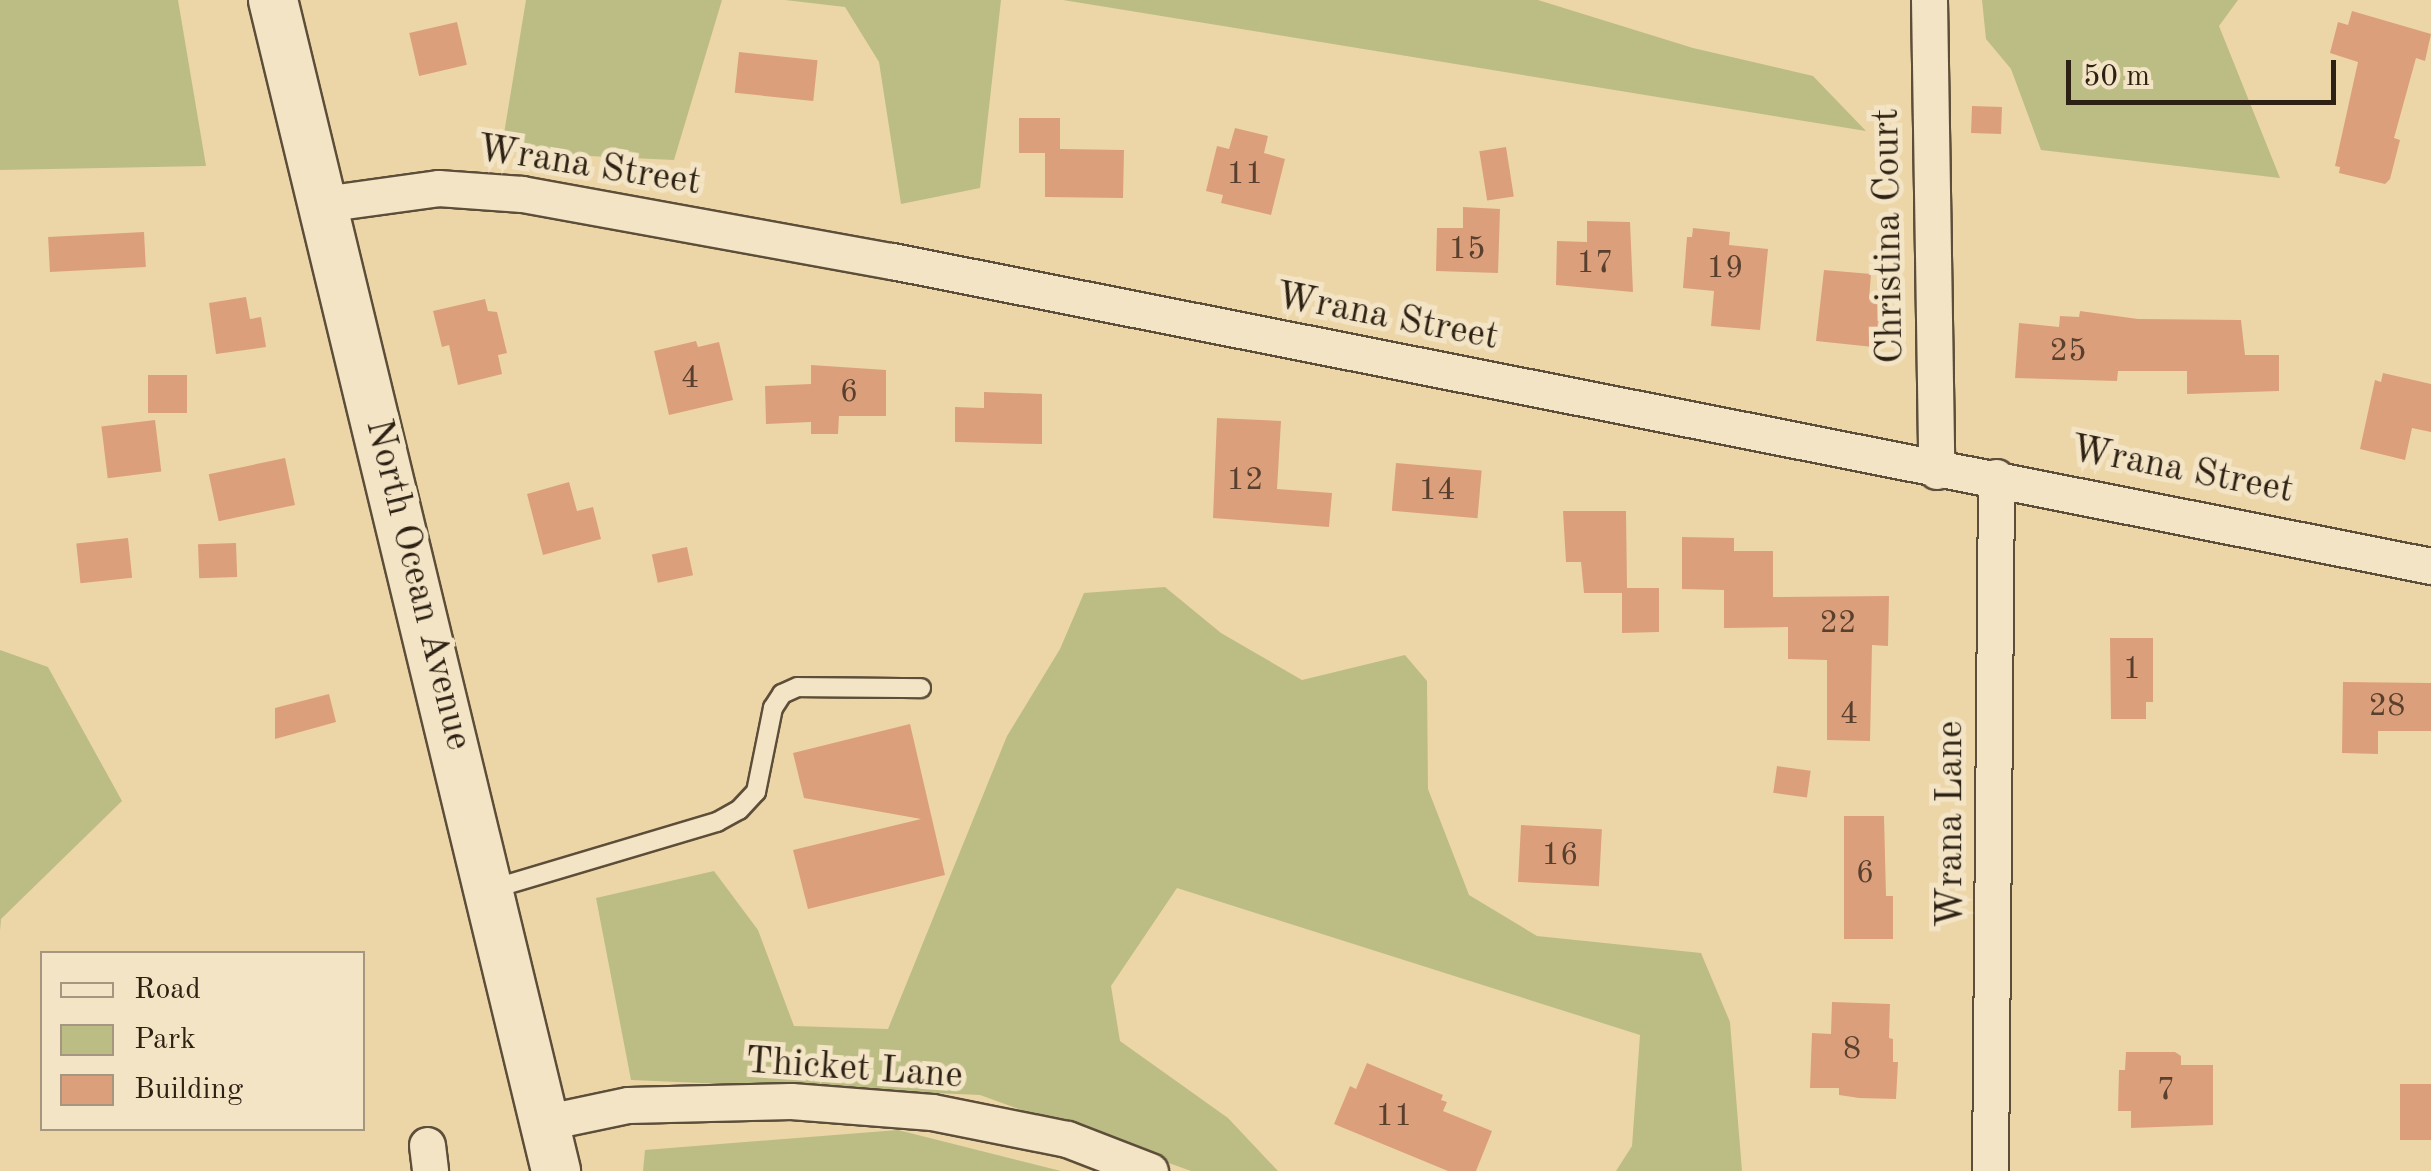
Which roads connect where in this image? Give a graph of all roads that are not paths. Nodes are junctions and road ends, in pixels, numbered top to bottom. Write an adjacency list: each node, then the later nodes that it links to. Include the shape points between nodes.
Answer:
1 (273, 0): 3 (main road, North Ocean Avenue)
2 (1929, 0): 4 (street, Christina Court)
3 (322, 204): 4 (street, Wrana Street, via 438,188 522,194); 8 (main road, North Ocean Avenue)
4 (1936, 471): 5 (street, Wrana Street)
5 (1996, 477): 6 (street, Wrana Street); 12 (street, Wrana Lane)
6 (2431, 566)
7 (921, 688): 8 (lane, via 798,686 773,708 756,792 739,810)
8 (492, 889): 9 (main road, North Ocean Avenue)
9 (546, 1122): 10 (main road, North Ocean Avenue); 11 (street, Thicket Lane, via 628,1105 791,1102 914,1111 1067,1138)
10 (556, 1171)
11 (1150, 1171)
12 (1990, 1171)

